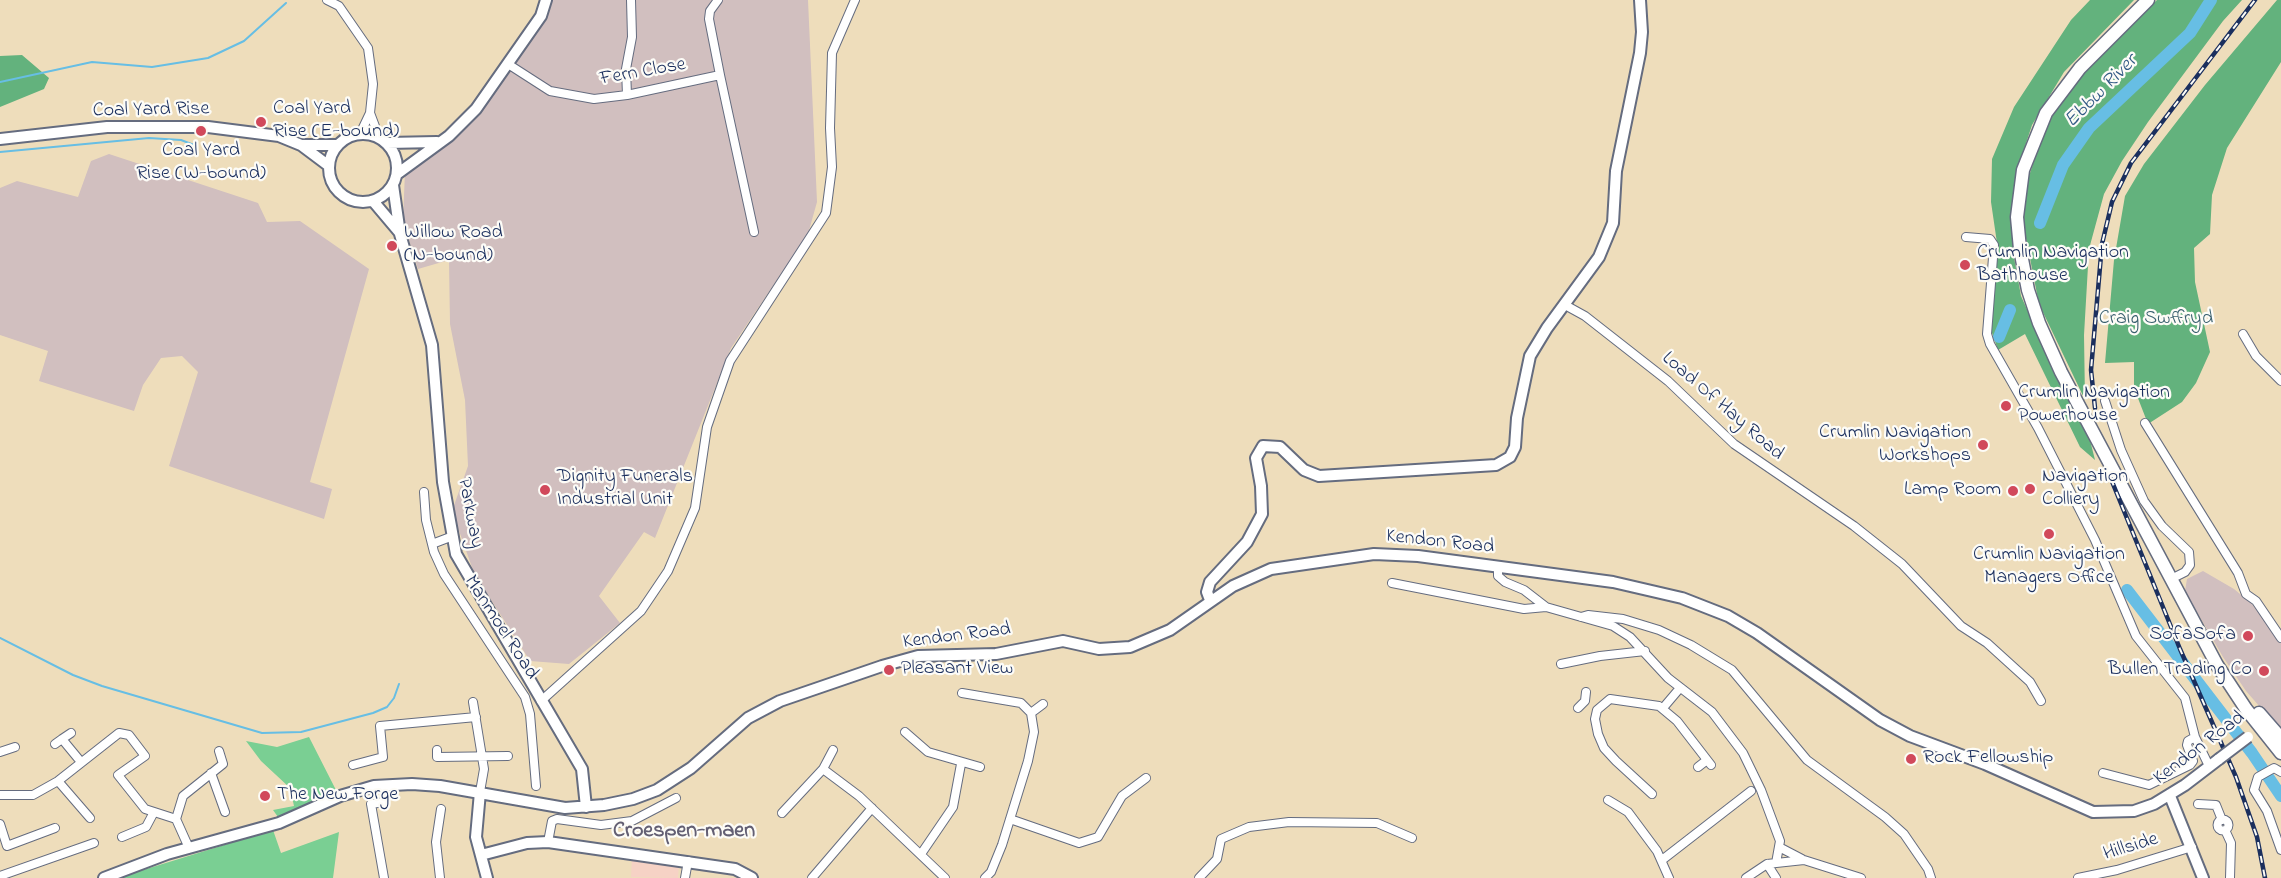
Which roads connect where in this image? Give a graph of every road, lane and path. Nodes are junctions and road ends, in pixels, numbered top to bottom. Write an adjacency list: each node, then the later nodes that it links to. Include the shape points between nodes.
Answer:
1 (327, 0): 11 (street, via 339,6 368,48 373,84)
2 (546, 0): 8 (main road, via 541,16)
3 (631, 0): 10 (street)
4 (718, 0): 9 (street, via 709,19)
5 (855, 0): 45 (street, via 832,53 832,167 826,213 730,362 707,427 694,508 668,571 641,611)
6 (1640, 0): 25 (main road, via 1640,53 1616,171 1613,223 1599,257)
7 (2148, 0): 34 (main road, via 2080,68 2046,113 2023,170 2018,226 2028,290 2039,323)
8 (508, 64): 10 (street, Fern Close, via 550,91 594,99); 15 (main road, via 476,109 449,136)
9 (720, 75): 10 (street, Fern Close); 22 (street)
10 (627, 95)
11 (370, 113): 12 (street); 14 (street)
12 (360, 134): 14 (main road); 17 (main road)
13 (0, 139): 16 (main road, Coal Yard Rise, via 107,127 208,127 279,136)
14 (383, 140): 15 (main road); 19 (main road, via 394,152)
15 (437, 142): 19 (main road)
16 (301, 145): 17 (main road, Coal Yard Rise); 18 (main road, Coal Yard Rise)
17 (338, 145): 18 (main road)
18 (329, 166): 21 (main road, via 333,184 344,196)
19 (397, 174): 20 (main road)
20 (393, 185): 21 (main road); 23 (main road, Parkway)
21 (372, 201): 23 (main road)
22 (754, 232)
23 (400, 234): 31 (main road, Parkway, via 432,345 443,482)
24 (1966, 237): 58 (street, via 1990,239 1994,245 1987,334 1990,344 2095,540 2133,630 2185,698)
25 (1565, 305): 36 (main road, via 1530,356 1515,447 1502,463 1319,476 1304,470 1280,447 1270,444 1258,450 1262,514 1247,542 1209,585); 47 (street, Load Of Hay Road, via 1585,316 1668,381 1734,444 1854,526 1902,564 1961,626 1987,643 2030,682)
26 (2243, 334): 27 (street, via 2256,356)
27 (2281, 381)
28 (2105, 401): 34 (street, via 2144,501 2162,526 2189,552 2190,565)
29 (2145, 423): 39 (street, via 2238,573 2246,594 2256,601)
30 (424, 492): 32 (street, Manmoel Road)
31 (453, 536): 32 (street); 45 (main road, Parkway, via 456,554)
32 (432, 544): 82 (street, Manmoel Road, via 444,574 525,696)
33 (1497, 566): 36 (main road, Kendon Road, via 1374,554 1271,569); 37 (street, via 1498,576 1505,582 1524,590); 87 (main road, Kendon Road, via 1613,582 1682,598 1728,616 1880,720 2092,812 2134,811)
34 (2171, 579): 55 (main road, via 2230,685)
35 (1392, 583): 37 (street, via 1524,609)
36 (1210, 600): 92 (main road, Kendon Road, via 1170,630 1130,647 1099,649 1063,641 996,654 918,656 882,666 780,701 748,718 691,768 657,790 633,799)
37 (1546, 607): 38 (street)
38 (1581, 617): 40 (street, via 1612,626); 134 (street, via 1623,619 1659,630 1732,670 1816,767 1904,834)
39 (2281, 638)
40 (1645, 651): 41 (street); 42 (street)
41 (1562, 664)
42 (1680, 688): 51 (street); 108 (street, via 1712,712 1743,753 1773,819)
43 (1587, 692): 46 (street)
44 (962, 693): 53 (street, via 1021,703)
45 (541, 701): 92 (main road, Parkway, via 582,769)
46 (1585, 701): 50 (street); 52 (street)
47 (2041, 701)
48 (473, 702): 54 (street)
49 (1043, 704): 53 (street)
50 (1578, 708)
51 (1663, 708): 52 (street, via 1620,698 1610,699); 75 (street, via 1709,762)
52 (1597, 710): 85 (street, via 1595,719 1604,748)
53 (1031, 713): 100 (street, via 1034,732)
54 (476, 717): 69 (street); 72 (street, via 380,726 383,757)
55 (2263, 724): 59 (main road); 67 (main road); 73 (main road, Kendon Road, bridge)
56 (905, 732): 71 (street, via 928,752)
57 (71, 733): 60 (street)
58 (2195, 737): 73 (street); 79 (street, via 2187,745 2193,761 2190,765 2149,785)
59 (2281, 738)
60 (62, 739): 61 (street); 70 (street)
61 (55, 744)
62 (15, 747): 66 (street)
63 (437, 750): 69 (street, via 437,757)
64 (833, 750): 76 (street)
65 (219, 751): 78 (street, via 223,764)
66 (0, 752)
67 (2281, 753)
68 (508, 756): 69 (street)
69 (481, 758): 84 (street, via 484,769)
70 (81, 762): 81 (street); 95 (street, via 119,733 129,735 145,756 118,775 145,809)
71 (961, 764): 74 (street); 112 (street, via 953,807)
72 (353, 765)
73 (2209, 766): 87 (main road, Kendon Road)
74 (980, 767)
75 (1698, 767)
76 (823, 769): 93 (street); 97 (street)
77 (2281, 772): 111 (street, via 2271,769 2254,784 2254,793 2267,811)
78 (211, 773): 96 (street); 99 (street, via 183,796)
79 (2103, 773)
80 (1146, 778): 100 (street, via 1122,796 1098,837 1079,843)
81 (58, 781): 86 (street, via 33,795); 98 (street)
82 (536, 786)
83 (1750, 791): 114 (street)
84 (480, 792): 92 (main road, Kendon Road, via 528,803); 110 (main road, Kendon Road, via 412,784 374,786 340,796 279,823); 113 (main road, via 476,837)
85 (1652, 794)
86 (0, 795)
87 (2170, 796): 109 (main road)
88 (676, 798): 105 (street, via 632,821 601,825 557,819 552,821)
89 (1608, 800): 114 (street, via 1628,812)
90 (384, 802): 121 (street, via 368,803)
91 (2199, 804): 137 (street, via 2216,805 2222,820 2218,828 2225,830 2231,843)
92 (586, 807)
93 (872, 808): 112 (street); 126 (street)
94 (441, 809): 122 (street, via 436,842)
95 (154, 812): 99 (street); 103 (street, via 146,827)
96 (225, 812)
97 (782, 813)
98 (90, 818)
99 (176, 819): 110 (street)
100 (1010, 819): 128 (street)
101 (0, 824): 107 (street)
102 (55, 828): 107 (street)
103 (122, 837)
104 (1412, 838): 129 (street, via 1377,823 1289,822 1249,827 1221,839 1217,859)
105 (548, 842): 113 (main road, via 527,843); 116 (main road)
106 (94, 843): 118 (street)
107 (4, 847)
108 (1779, 847): 115 (street); 117 (street)
109 (2192, 847): 119 (street, Hillside); 136 (main road)
110 (189, 848): 120 (main road, Kendon Road)
111 (2281, 850)
112 (921, 854): 127 (street)
113 (481, 855): 123 (main road)
114 (1662, 860): 130 (street)
115 (1804, 860): 117 (street); 133 (street)
116 (688, 861): 124 (street); 125 (main road, via 735,868)
117 (1772, 864): 131 (street); 132 (street)
118 (0, 876)
119 (2097, 877): 135 (street, Hillside)
120 (104, 878)
121 (384, 878)
122 (441, 878)
123 (487, 878)
124 (685, 878)
125 (753, 878)
126 (812, 878)
127 (945, 878)
128 (986, 878)
129 (1199, 878)
130 (1669, 878)
131 (1746, 878)
132 (1776, 878)
133 (1861, 878)
134 (1931, 878)
135 (2078, 878)
136 (2203, 878)
137 (2230, 878)

